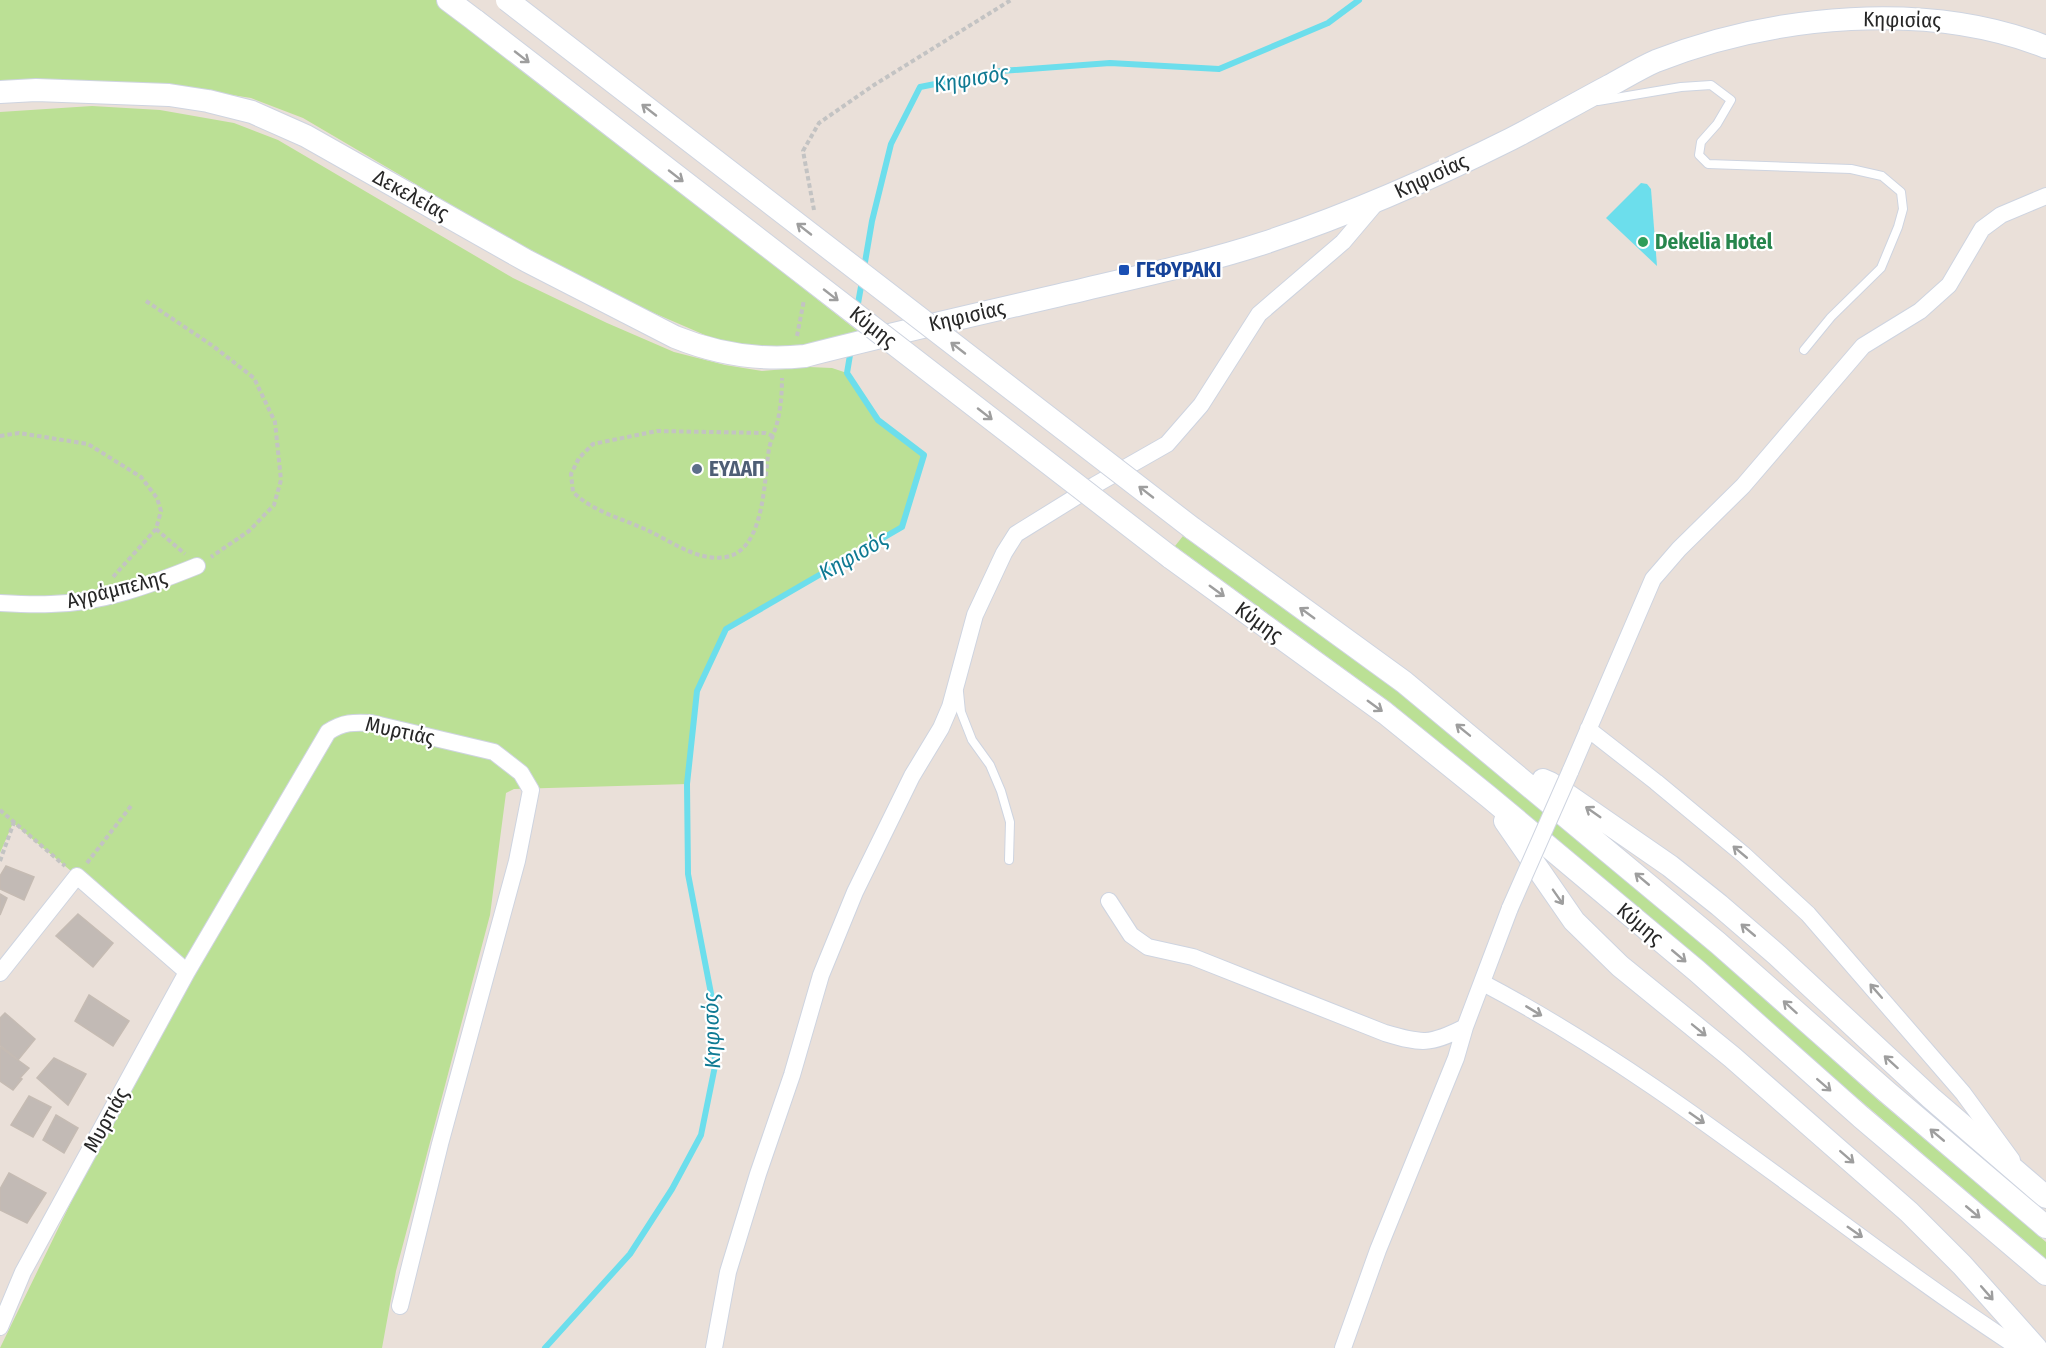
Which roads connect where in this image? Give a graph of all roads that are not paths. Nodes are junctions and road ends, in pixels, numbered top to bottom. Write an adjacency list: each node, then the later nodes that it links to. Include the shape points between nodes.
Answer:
1 (448, 0): 15 (main road, Κύμης, one-way to 15, bridge, via 1170,557 1385,713)
2 (507, 0): 14 (main road, Κύμης, one-way to 2, bridge, via 1404,682 1192,528)
3 (2046, 47): 5 (main road, Κηφισίας, via 1992,28 1944,20 1888,17 1780,26 1653,62)
4 (0, 92): 9 (main road, Δεκελείας, via 169,96 208,100 252,112 306,136 527,261 675,337 727,354 781,359)
5 (1574, 105): 7 (main road, Κηφισίας); 8 (lane, via 1711,85 1731,100 1701,142 1699,156 1708,164 1851,169 1882,176 1901,192 1903,209 1881,268 1831,316)
6 (2046, 196): 13 (street, via 2001,215 1982,229 1949,285 1920,310 1863,346 1743,486 1653,579)
7 (1378, 200): 9 (main road, Κηφισίας, via 1229,254); 12 (street, via 1343,242 1259,314 1201,405 1167,444 1016,534 975,615)
8 (1804, 350)
9 (805, 356)
10 (197, 566): 11 (street, Αγράμπελης, via 150,586 103,597 52,604)
11 (0, 603)
12 (958, 680): 16 (lane, via 962,712 972,740 990,765 1010,822); 27 (street, via 941,728 912,776 860,882 821,975 728,1272)
13 (1588, 729): 20 (street, bridge, via 1510,908); 22 (street, one-way to 13, via 1963,1093 1808,914 1735,848)
14 (1508, 767): 22 (main road, one-way to 14, via 1719,905 1550,783); 23 (main road, Κύμης, one-way to 14)
15 (1489, 797): 24 (main road, Κύμης, one-way to 24, via 1697,971); 30 (main road, one-way to 30, via 1574,921 1620,966 1732,1057 1908,1212)
16 (1009, 860)
17 (1109, 902): 21 (street, via 1131,935 1148,946 1193,957 1385,1033 1429,1042)
18 (187, 972): 19 (street, via 77,876); 25 (street, Μυρτιάς, via 328,732 338,726 371,723 494,752 526,779 531,790 517,861); 26 (street, Μυρτιάς, via 22,1272)
19 (0, 973)
20 (1483, 983): 21 (street); 29 (street, one-way to 29, via 1530,1008 1698,1118)
21 (1465, 1027): 28 (street)
22 (2038, 1191)
23 (2046, 1227)
24 (2046, 1274)
25 (400, 1306)
26 (0, 1327)
27 (714, 1348)
28 (1343, 1348)
29 (2019, 1348)
30 (2036, 1348)

